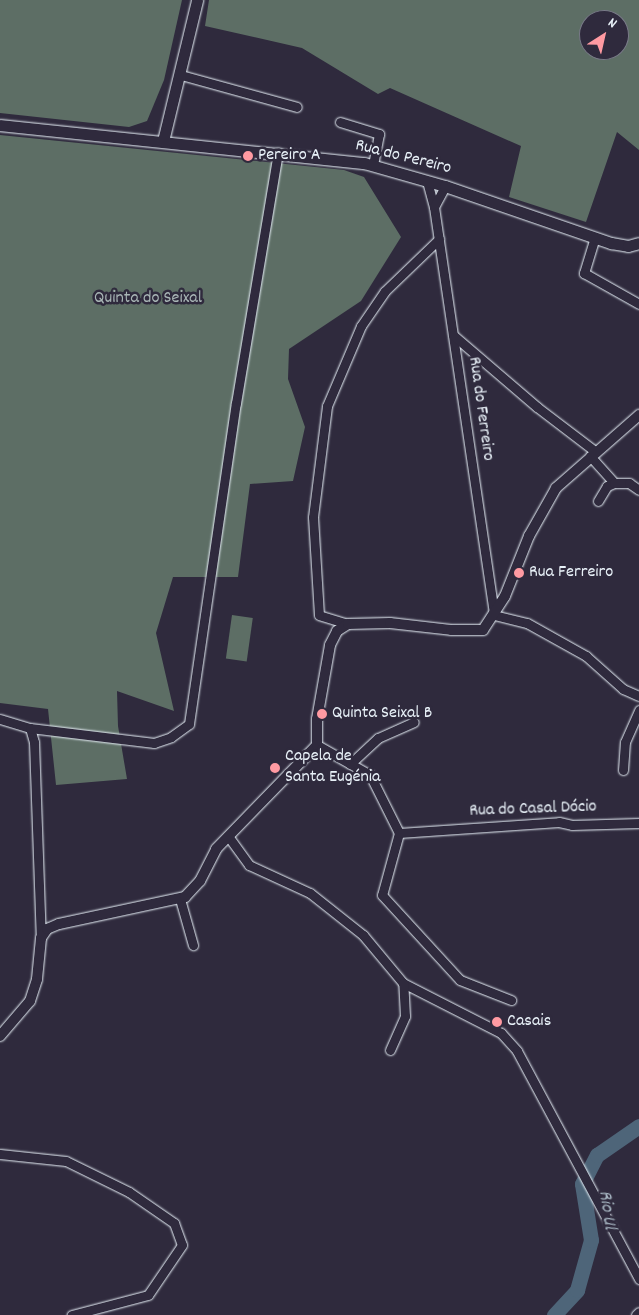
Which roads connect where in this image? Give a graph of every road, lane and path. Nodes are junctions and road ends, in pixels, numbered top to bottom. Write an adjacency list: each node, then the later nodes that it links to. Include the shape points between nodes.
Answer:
1 (197, 0): 2 (main road)
2 (181, 75): 3 (street); 6 (main road)
3 (297, 108)
4 (340, 122): 8 (street, via 379,134)
5 (0, 125): 6 (main road, Rua do Pereiro)
6 (163, 141): 7 (main road, Rua do Pereiro)
7 (278, 153): 8 (main road, Rua do Pereiro); 28 (street, via 236,403 189,724 171,737 154,743)
8 (373, 165): 9 (main road, Rua do Pereiro)
9 (427, 181): 10 (main road, Rua do Pereiro); 11 (street, Rua do Ferreiro)
10 (445, 186): 11 (street); 12 (main road, Rua do Pereiro)
11 (434, 207): 13 (street, Rua do Ferreiro)
12 (595, 237): 14 (main road, Rua do Pereiro, via 628,246); 15 (street, via 584,273)
13 (439, 239): 16 (street, Rua do Ferreiro); 23 (street, via 385,291 361,326 327,406 313,517 319,616)
14 (639, 242)
15 (639, 304)
16 (453, 335): 18 (street); 22 (street, Rua do Ferreiro)
17 (639, 415): 18 (street)
18 (593, 454): 19 (street); 22 (street, via 566,476 547,502)
19 (614, 483): 20 (street, via 629,483); 21 (street, via 607,486)
20 (639, 490)
21 (598, 501)
22 (494, 615): 23 (street, via 488,626 477,631 390,623); 24 (street, via 527,623 586,656 623,689)
23 (348, 624): 29 (street, via 337,631 330,644 317,719)
24 (639, 696)
25 (639, 710): 31 (street, via 625,742)
26 (0, 719): 28 (street)
27 (414, 722): 30 (street, via 378,738)
28 (30, 728): 36 (street, via 35,756)
29 (317, 744): 30 (street); 34 (street)
30 (350, 764): 33 (street, via 370,775)
31 (623, 770)
32 (639, 822): 33 (street, Rua do Casal Dócio, via 572,825 559,822)
33 (399, 833): 39 (street, via 382,895 460,980)
34 (228, 836): 35 (street, via 216,849 195,887); 38 (street, via 249,865 310,893 364,935)
35 (180, 899): 36 (street, via 59,924 47,929); 37 (street)
36 (41, 938): 40 (street, via 35,991 24,1011)
37 (193, 945)
38 (403, 983): 41 (street, via 405,1016); 43 (street, via 501,1033 517,1051)
39 (511, 1000)
40 (0, 1036)
41 (390, 1050)
42 (0, 1154): 45 (street, via 66,1161 129,1192 174,1223 182,1245 148,1295)
43 (639, 1279)
44 (639, 1312): 46 (street)
45 (72, 1315)
46 (636, 1315)

